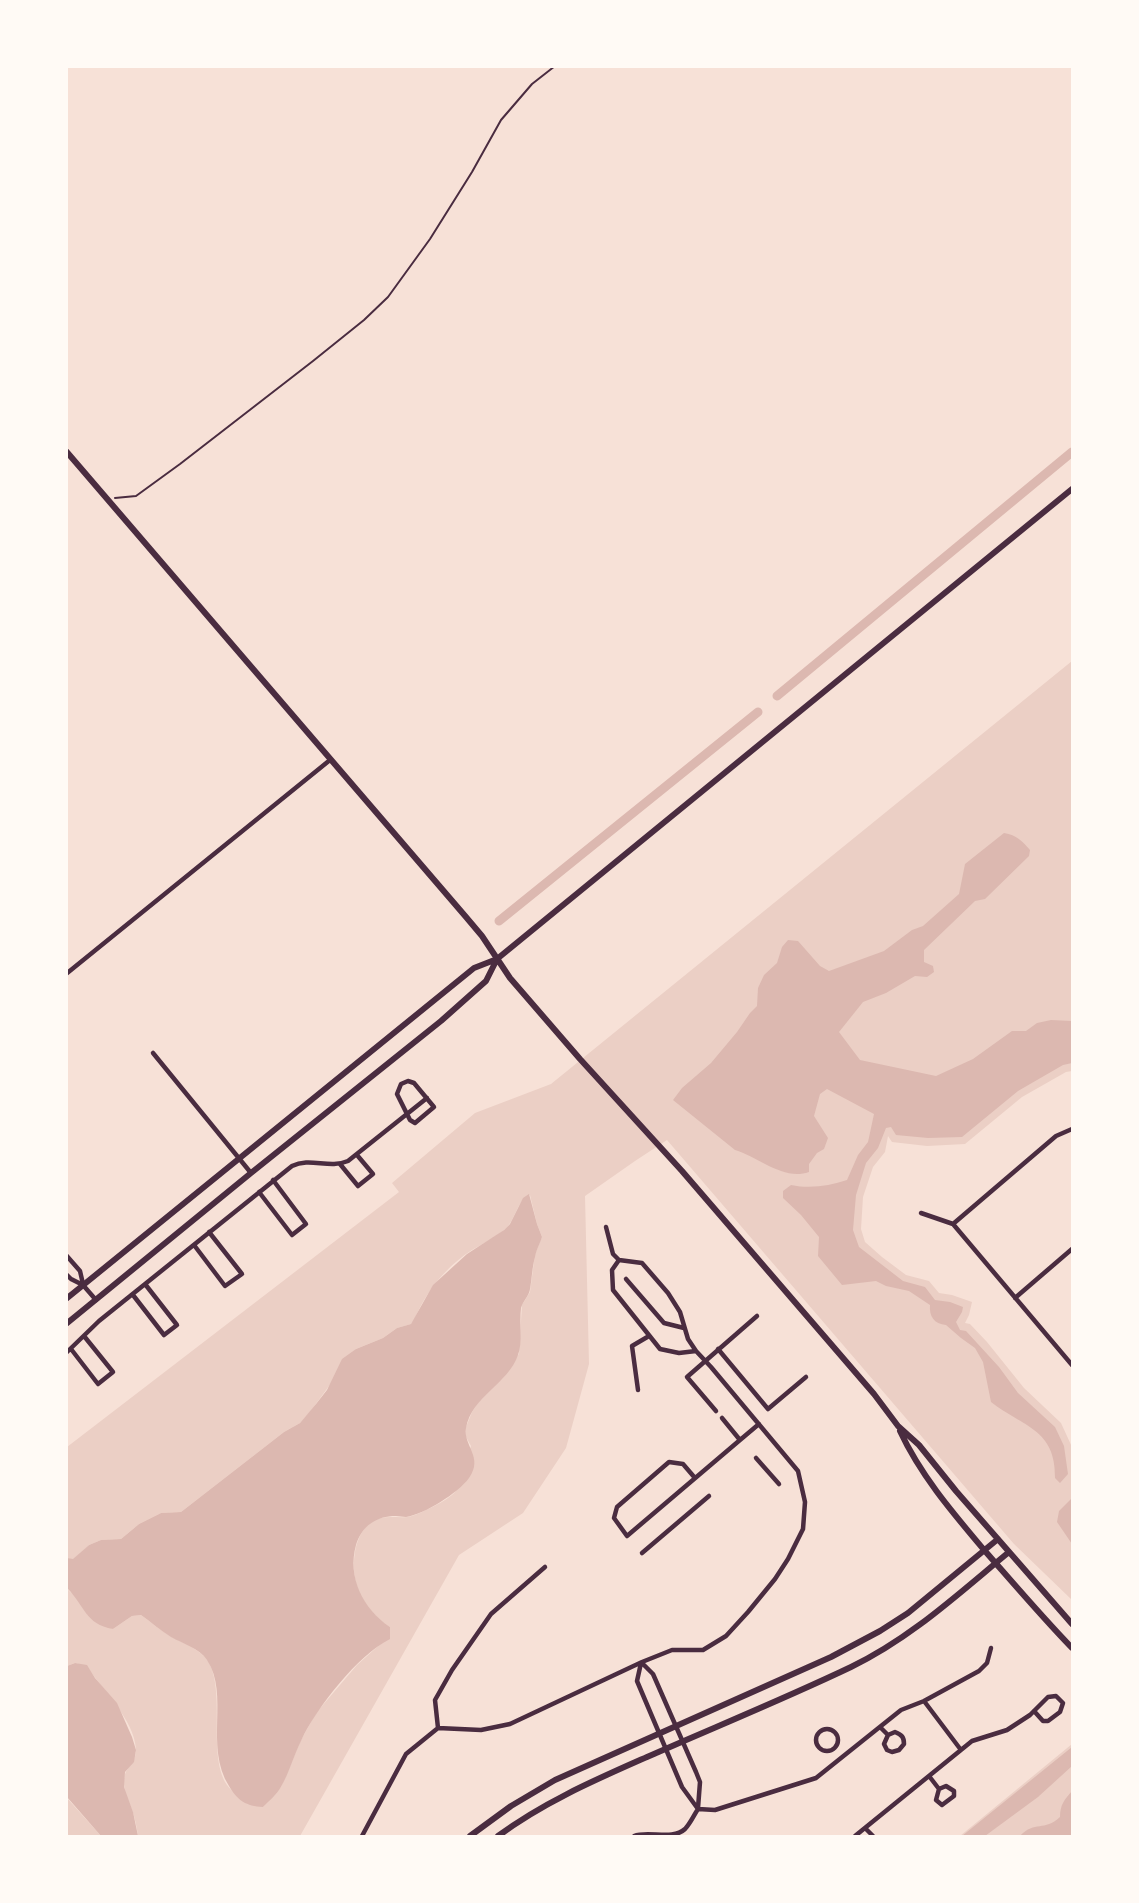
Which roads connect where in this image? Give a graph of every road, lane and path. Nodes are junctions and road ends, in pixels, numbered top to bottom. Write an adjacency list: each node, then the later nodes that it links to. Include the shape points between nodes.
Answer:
1 (555, 66): 4 (path, via 500,120 430,239 388,297 365,320 136,496)
2 (66, 451): 4 (street)
3 (1073, 489): 6 (street)
4 (107, 498): 5 (street)
5 (330, 760): 6 (street); 7 (street)
6 (497, 958): 13 (street, via 474,968); 15 (street, via 486,981 454,1010); 49 (street)
7 (66, 974)
8 (153, 1053): 13 (street)
9 (427, 1098): 10 (street); 10 (street, via 434,1107 419,1121 412,1123); 10 (street, via 414,1083 401,1084 397,1094)
10 (407, 1114): 12 (street)
11 (1073, 1129): 19 (street, via 1056,1136)
12 (358, 1154): 14 (street); 14 (street, via 373,1174 358,1186)
13 (239, 1158): 15 (street); 29 (street)
14 (340, 1164): 16 (street, via 301,1162)
15 (251, 1173): 33 (street)
16 (273, 1180): 17 (street); 17 (street, via 306,1224 292,1236)
17 (259, 1192): 21 (street)
18 (920, 1213): 19 (street)
19 (953, 1224): 31 (street)
20 (606, 1227): 25 (street)
21 (209, 1233): 22 (street); 22 (street, via 242,1274 225,1286)
22 (194, 1245): 28 (street)
23 (1073, 1249): 31 (street)
24 (66, 1255): 29 (street, via 80,1271)
25 (619, 1261): 36 (street, via 642,1263 668,1293); 38 (street, via 612,1270 612,1290)
26 (66, 1274): 29 (street)
27 (626, 1279): 36 (street, via 664,1323)
28 (145, 1284): 30 (street); 30 (street, via 177,1325 164,1335)
29 (83, 1285): 32 (street); 33 (street)
30 (133, 1294): 37 (street)
31 (1015, 1298): 43 (street)
32 (66, 1299)
33 (96, 1300): 35 (street)
34 (757, 1316): 39 (street)
35 (66, 1324)
36 (684, 1328): 41 (street)
37 (84, 1336): 40 (street); 40 (street, via 113,1372 99,1384)
38 (649, 1336): 41 (street, via 660,1349); 45 (street, via 632,1346)
39 (718, 1349): 42 (street); 44 (street, via 768,1409)
40 (69, 1351)
41 (696, 1351): 42 (street)
42 (705, 1360): 46 (street, via 687,1377); 48 (street)
43 (1073, 1365)
44 (806, 1377)
45 (638, 1390)
46 (716, 1411)
47 (722, 1418): 50 (street)
48 (759, 1424): 50 (street); 66 (street, via 798,1471 805,1502 803,1529 789,1559 726,1636 703,1650 672,1650)
49 (898, 1426): 55 (street); 56 (street, via 942,1499)
50 (740, 1440): 52 (street)
51 (756, 1458): 53 (street)
52 (695, 1478): 52 (street, via 627,1536 614,1518 617,1507 669,1462 683,1464)
53 (779, 1484)
54 (709, 1496): 58 (street)
55 (998, 1539): 56 (street); 57 (street)
56 (985, 1550): 59 (street); 61 (street)
57 (1009, 1552): 59 (street); 62 (street)
58 (642, 1553)
59 (996, 1563): 63 (street); 65 (street)
60 (545, 1567): 71 (street, via 491,1614 452,1670 435,1700)
61 (897, 1620): 63 (street); 69 (street, via 831,1657)
62 (1073, 1625)
63 (907, 1635): 74 (street, via 852,1667)
64 (991, 1648): 67 (street, via 979,1671)
65 (1073, 1648)
66 (642, 1662): 69 (street, via 653,1674); 71 (street, via 510,1724 481,1730); 72 (street, via 637,1681)
67 (923, 1702): 70 (street, via 901,1710); 77 (street)
68 (1034, 1711): 68 (street, via 1048,1721 1063,1703 1056,1696 1048,1697); 77 (street, via 1007,1730 972,1741)
69 (676, 1726): 72 (street); 74 (street)
70 (880, 1727): 73 (street); 78 (street)
71 (438, 1728): 86 (street, via 406,1754)
72 (659, 1733): 76 (street); 82 (street, via 555,1780)
73 (888, 1735): 73 (street, via 887,1750 899,1750 904,1738 895,1732)
74 (683, 1741): 76 (street); 81 (street, via 700,1782)
75 (835, 1747): 75 (street, via 821,1750 817,1734 833,1731 838,1741); 78 (street)
76 (667, 1749): 81 (street, via 682,1787); 85 (street, via 575,1789)
77 (961, 1750): 79 (street)
78 (843, 1757): 81 (street, via 816,1778 715,1810)
79 (929, 1776): 80 (street); 83 (street)
80 (939, 1789): 80 (street, via 936,1800 942,1805 954,1796 954,1790 946,1786)
81 (698, 1809): 84 (street)
82 (496, 1816): 85 (street); 87 (street)
83 (865, 1828): 91 (street); 92 (street)
84 (685, 1829): 89 (street); 90 (street)
85 (507, 1830): 88 (street)
86 (362, 1836)
87 (470, 1836)
88 (498, 1836)
89 (634, 1836)
90 (689, 1836)
91 (855, 1836)
92 (873, 1836)

